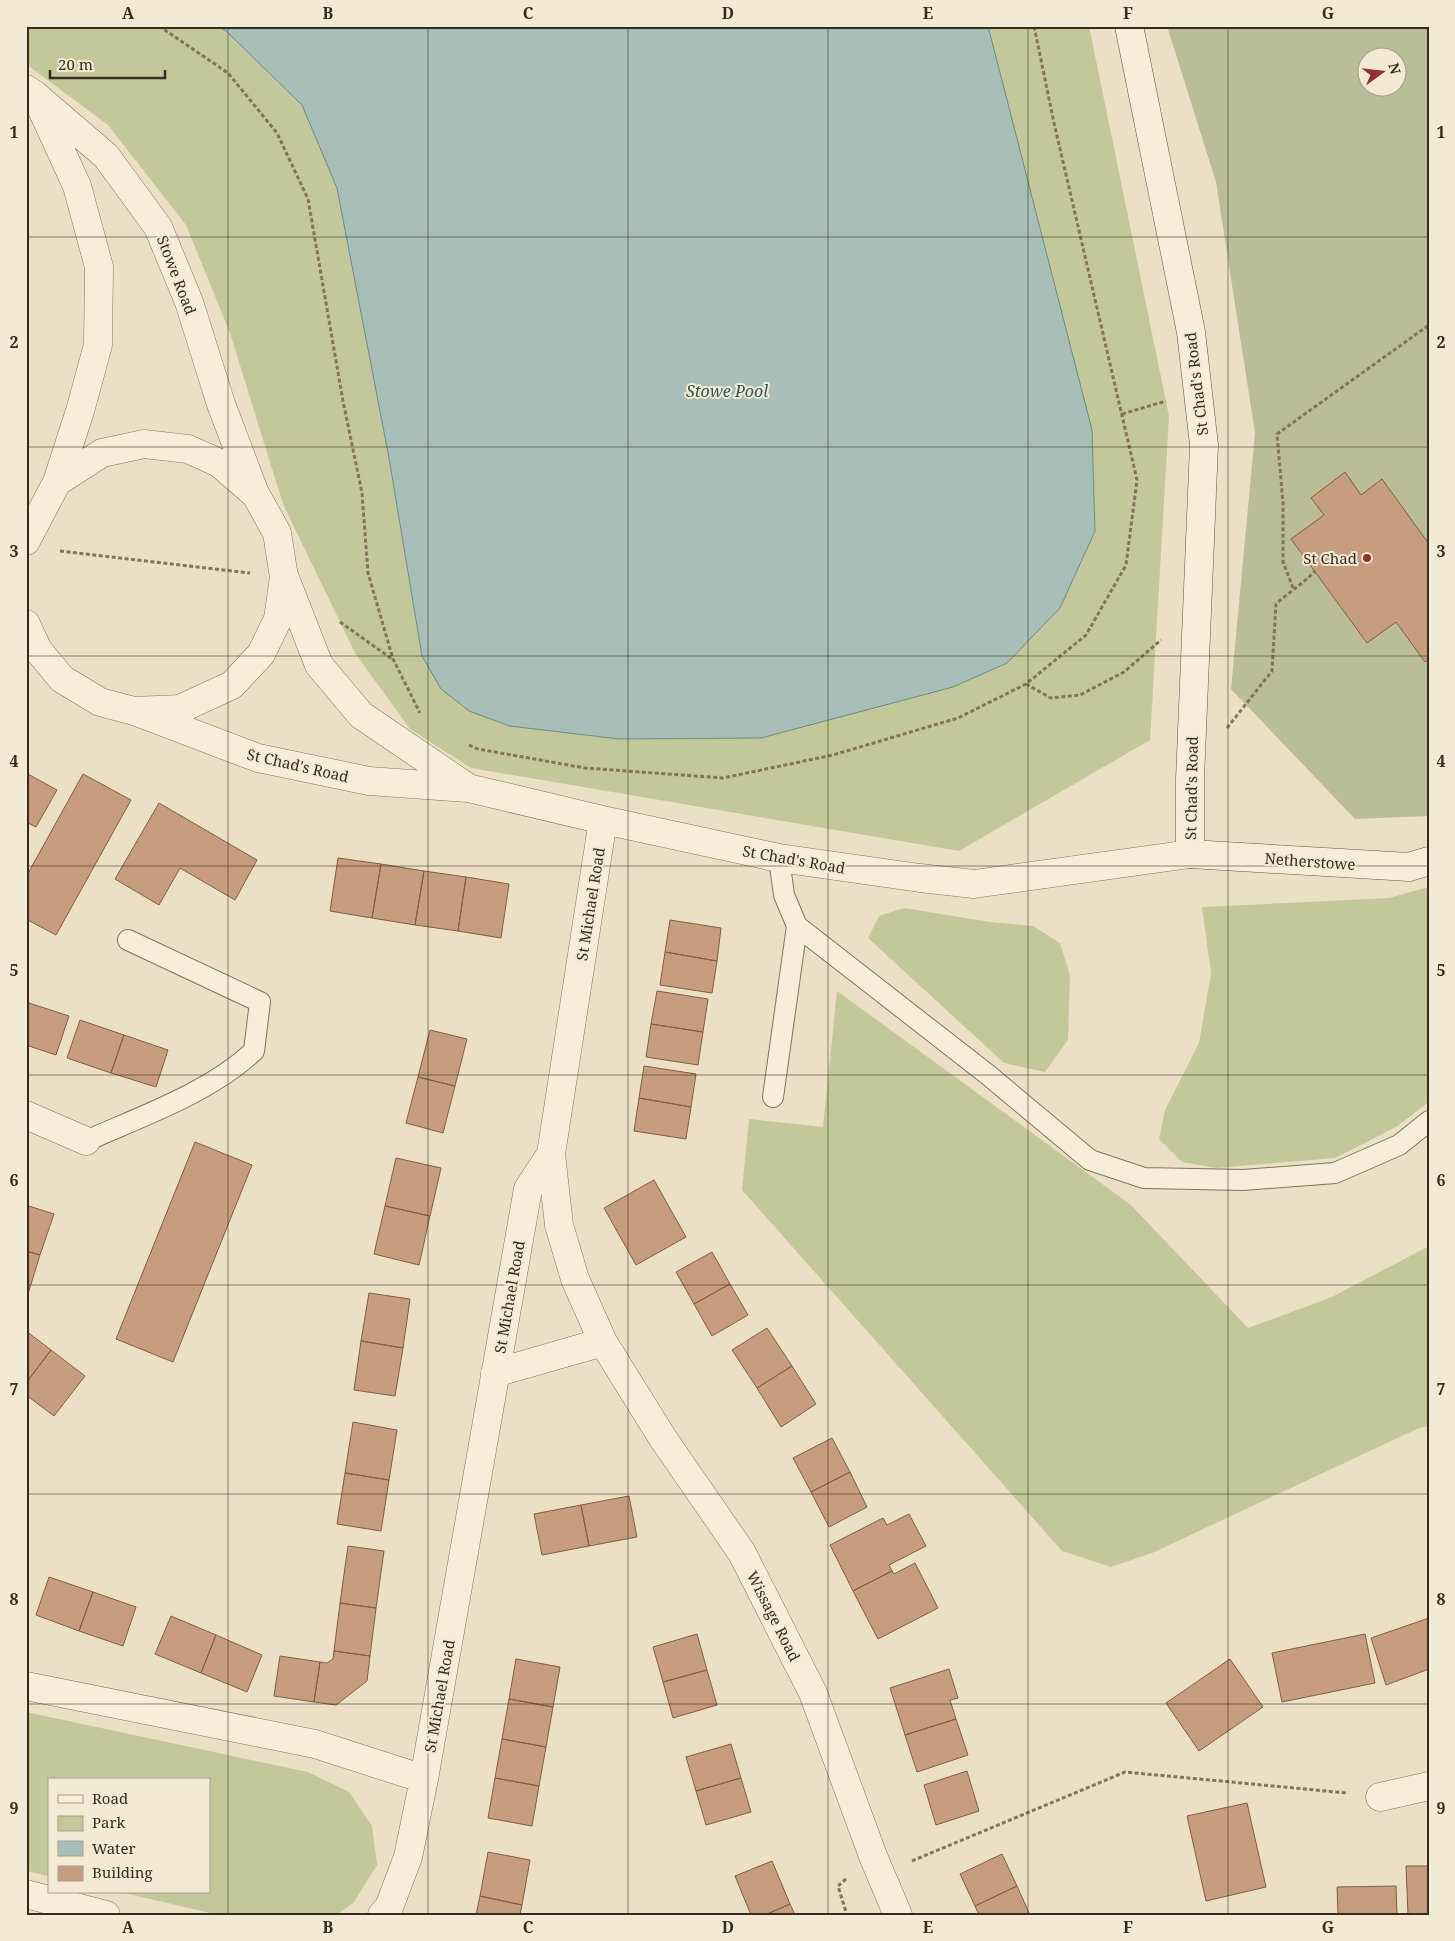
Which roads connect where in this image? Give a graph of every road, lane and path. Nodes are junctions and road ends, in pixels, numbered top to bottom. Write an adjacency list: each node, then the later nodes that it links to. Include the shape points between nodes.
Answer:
1 (159, 26): 19 (path, via 228,73 277,132 308,199 362,493 368,573)
2 (1034, 26): 7 (path)
3 (1129, 26): 27 (street, St Chad's Road, via 1191,332 1204,445 1190,779)
4 (31, 92): 8 (street, Stowe Road, via 76,186 99,268 98,345); 9 (street, Stowe Road, via 106,156 158,227 189,302 221,404)
5 (1429, 325): 14 (path, via 1277,434 1283,503 1283,562)
6 (1171, 400): 7 (path)
7 (1122, 414): 20 (path, via 1137,480 1126,565 1086,635)
8 (57, 482): 9 (street, via 102,453 144,444 188,449 219,463); 10 (street, Stowe Road)
9 (256, 495): 13 (street, via 276,533)
10 (26, 541)
11 (56, 550): 13 (path)
12 (1315, 571): 14 (path)
13 (284, 577): 21 (street, via 278,619 261,654 232,685 180,709); 25 (street, St Chad's Road, via 319,665 361,715)
14 (1293, 588): 23 (path, via 1276,604 1272,671)
15 (338, 620): 19 (path)
16 (26, 624): 18 (street)
17 (1162, 631): 20 (path, via 1161,640 1124,672 1080,695 1051,698)
18 (32, 646): 21 (street, via 62,679 100,702)
19 (393, 659): 22 (path)
20 (1026, 684): 24 (path, via 958,718 833,755 722,778 585,768 478,749)
21 (134, 711): 25 (street, St Chad's Road, via 258,758 369,781)
22 (422, 716)
23 (1223, 734)
24 (461, 741)
25 (468, 788): 26 (street, St Chad's Road)
26 (603, 820): 28 (street, St Chad's Road); 36 (street, St Michael Road)
27 (1190, 854): 28 (street, St Chad's Road, via 974,884); 29 (street, Netherstowe, via 1409,868)
28 (779, 858): 30 (lane, via 784,895)
29 (1429, 861)
30 (797, 926): 32 (lane); 34 (lane, via 987,1074 1090,1160 1144,1178 1243,1180 1335,1173 1399,1145)
31 (128, 940): 35 (lane, via 260,1002 254,1050 236,1068 199,1090)
32 (773, 1097)
33 (26, 1115): 35 (street)
34 (1429, 1121)
35 (86, 1141)
36 (551, 1154): 37 (street, Wissage Road, via 559,1225 575,1279); 38 (street, St Michael Road, via 528,1189)
37 (603, 1342): 38 (street); 43 (street, Wissage Road, via 662,1437 742,1553 813,1693)
38 (495, 1373): 40 (street, St Michael Road)
39 (26, 1686): 40 (street, via 315,1744)
40 (424, 1779): 46 (street, St Michael Road, via 408,1857 389,1907)
41 (1429, 1786): 42 (street)
42 (1380, 1797): 43 (path, via 1124,1772 902,1864)
43 (873, 1856): 47 (street, Wissage Road)
44 (26, 1894): 45 (street)
45 (106, 1915)
46 (382, 1915)
47 (898, 1915)

